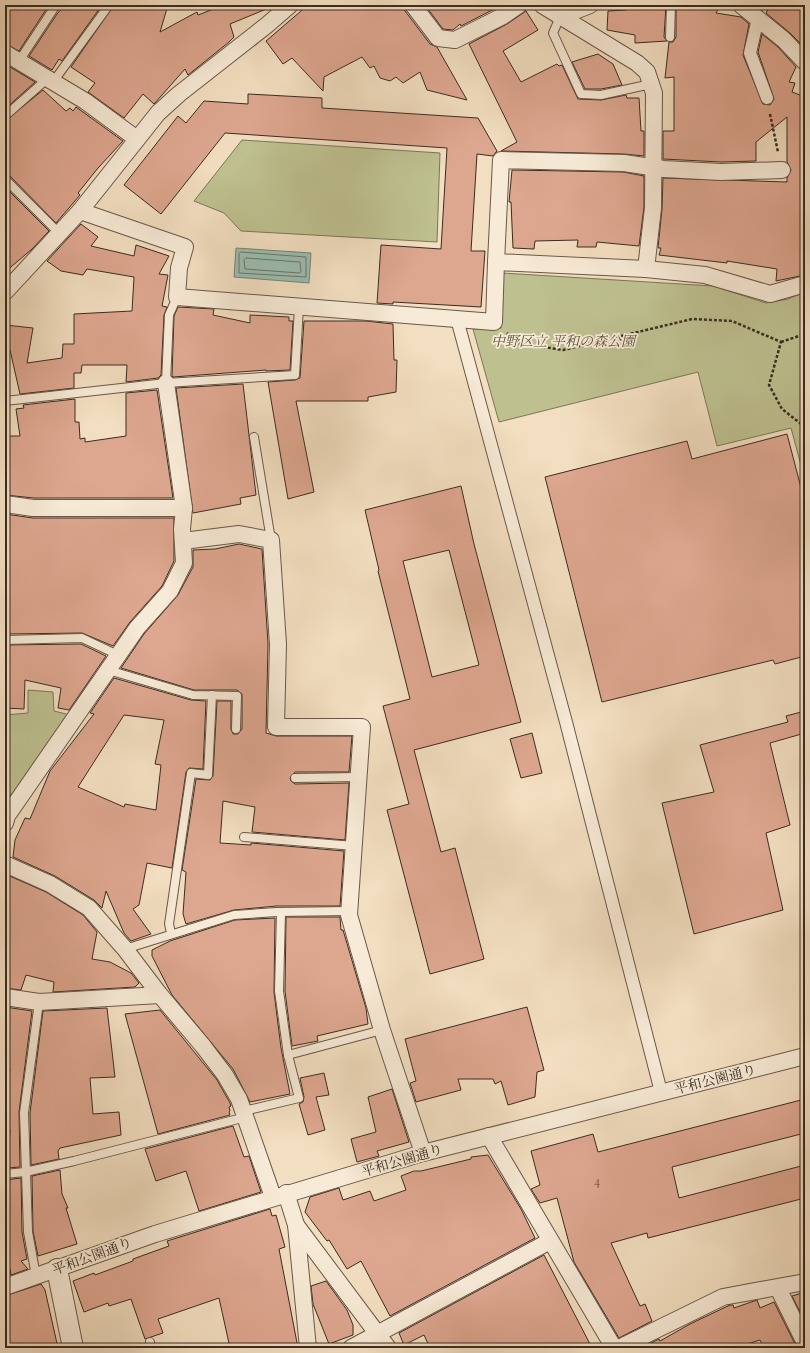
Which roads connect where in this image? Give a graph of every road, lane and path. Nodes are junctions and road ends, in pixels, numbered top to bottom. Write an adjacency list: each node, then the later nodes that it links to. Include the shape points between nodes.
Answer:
1 (56, 5): 15 (lane)
2 (109, 5): 16 (lane)
3 (413, 5): 4 (street, via 438,38 456,40)
4 (519, 5)
5 (542, 5): 10 (street)
6 (590, 5): 10 (street)
7 (671, 5): 12 (lane)
8 (741, 5): 11 (street)
9 (282, 8): 20 (street, via 267,25 179,94 158,113)
10 (560, 17): 17 (street, via 637,63 647,72); 17 (lane, via 552,33 581,94 600,95)
11 (758, 18): 14 (street); 18 (street, via 750,53)
12 (670, 37)
13 (5, 53): 15 (street)
14 (804, 59)
15 (19, 62): 16 (street)
16 (50, 80): 19 (lane); 20 (street)
17 (651, 84): 21 (street, via 654,93)
18 (767, 98): 22 (path)
19 (5, 116)
20 (137, 138): 24 (street)
21 (654, 167): 22 (street, via 721,172); 26 (street, via 624,163 501,160); 27 (street, via 653,208)
22 (782, 170)
23 (5, 179): 25 (lane)
24 (80, 211): 25 (street); 30 (street, via 185,247 179,268)
25 (59, 233): 29 (street)
26 (496, 262): 27 (street); 33 (street)
27 (646, 269): 28 (street, via 705,275 770,294)
28 (805, 284)
29 (5, 292)
30 (177, 297): 31 (street); 36 (lane, via 169,314)
31 (299, 307): 32 (street); 36 (lane, via 295,375)
32 (457, 319): 33 (street); 65 (street, via 566,722)
33 (494, 322): 35 (path, via 518,342 563,350 692,319 732,321)
34 (805, 334): 35 (path)
35 (781, 342): 38 (path, via 769,384 782,409)
36 (166, 383): 37 (lane); 41 (street)
37 (5, 400)
38 (805, 427)
39 (254, 437): 42 (lane)
40 (5, 504): 41 (street, via 33,508)
41 (184, 508): 43 (street)
42 (271, 540): 43 (street, via 239,534); 49 (street, via 278,644 276,727 362,727)
43 (183, 541): 45 (street, via 184,563 170,591 137,628)
44 (5, 640): 45 (lane, via 82,638)
45 (118, 655): 46 (street)
46 (108, 670): 47 (lane, via 193,695); 51 (street)
47 (212, 695): 48 (lane, via 237,696); 57 (lane, via 208,774 191,773 169,924)
48 (236, 729)
49 (359, 777): 50 (lane); 53 (street)
50 (295, 778)
51 (6, 815)
52 (244, 837): 53 (lane)
53 (354, 846): 55 (street)
54 (5, 864): 58 (street, via 50,884 89,908)
55 (349, 911): 56 (lane); 62 (street)
56 (281, 912): 57 (lane, via 234,915); 63 (lane, via 279,991)
57 (171, 933): 58 (lane)
58 (125, 949): 59 (street)
59 (160, 995): 61 (street); 66 (street, via 225,1075)
60 (5, 997): 61 (street)
61 (39, 1002): 69 (lane, via 24,1113)
62 (382, 1030): 63 (lane); 68 (street)
63 (288, 1055): 66 (lane, via 299,1098)
64 (805, 1056): 65 (street, 平和公園通り)
65 (661, 1092): 67 (street, 平和公園通り)
66 (245, 1114): 69 (lane); 71 (street)
67 (489, 1136): 68 (street, 平和公園通り); 73 (street)
68 (424, 1153): 71 (street, 平和公園通り)
69 (25, 1172): 70 (lane); 75 (lane, via 28,1232)
70 (5, 1174)
71 (279, 1195): 72 (street); 74 (street, 平和公園通り, via 155,1234)
72 (296, 1225): 79 (street); 82 (street)
73 (550, 1241): 79 (street); 85 (street)
74 (56, 1269): 75 (street, 平和公園通り); 81 (street)
75 (36, 1276): 77 (street, 平和公園通り)
76 (805, 1282): 78 (street)
77 (5, 1287)
78 (778, 1288): 80 (street); 86 (street, via 723,1297)
79 (378, 1334): 83 (street); 84 (street)
80 (805, 1343)
81 (73, 1348)
82 (308, 1348)
83 (351, 1348)
84 (388, 1348)
85 (614, 1348)
86 (619, 1348)

